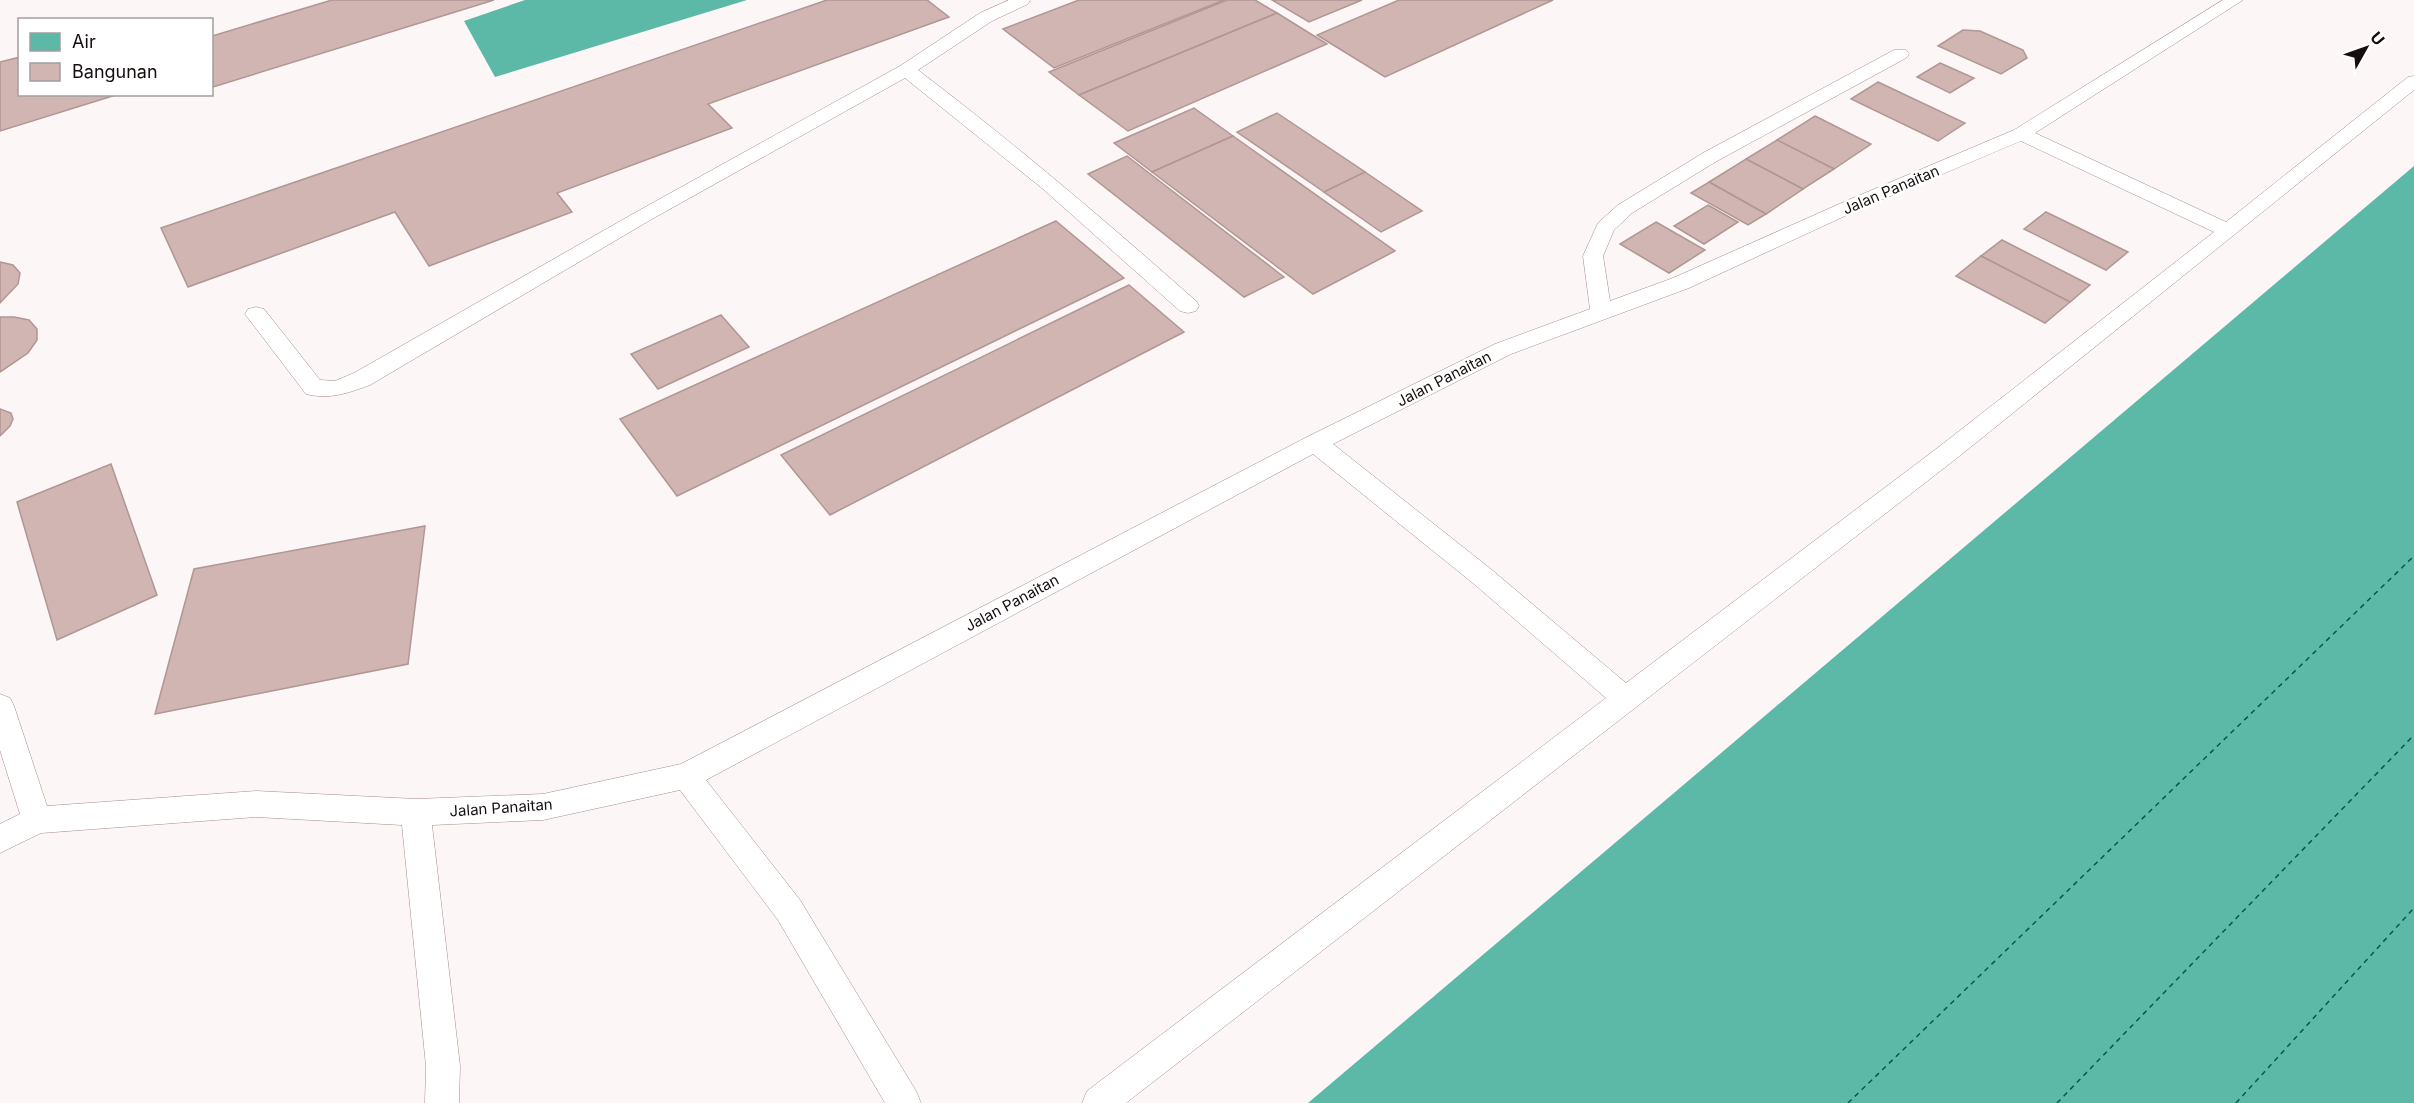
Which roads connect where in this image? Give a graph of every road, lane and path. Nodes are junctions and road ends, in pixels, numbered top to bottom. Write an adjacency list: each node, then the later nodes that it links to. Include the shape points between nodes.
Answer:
1 (1022, 0): 4 (lane, via 986,17)
2 (2235, 0): 6 (lane, Jalan Panaitan)
3 (1900, 54): 9 (lane, via 1710,157 1625,209 1605,227 1593,256)
4 (906, 70): 8 (lane, via 979,124); 10 (lane, via 362,379 337,389 314,388)
5 (2414, 81): 7 (lane)
6 (2021, 134): 7 (lane); 9 (lane, Jalan Panaitan, via 1681,284)
7 (2228, 231): 12 (lane, via 2096,338)
8 (1188, 306)
9 (1601, 313): 11 (lane, Jalan Panaitan, via 1503,349)
10 (256, 314)
11 (1315, 443): 12 (lane, via 1483,577); 14 (lane, Jalan Panaitan)
12 (1625, 698): 20 (lane)
13 (0, 706): 16 (lane)
14 (686, 776): 15 (lane, Jalan Panaitan, via 543,807); 19 (lane, via 789,910)
15 (416, 812): 16 (lane, Jalan Panaitan, via 256,804); 18 (lane, via 443,1066)
16 (37, 820): 17 (lane, Jalan Panaitan)
17 (0, 839)
18 (442, 1103)
19 (904, 1103)
20 (1099, 1103)

